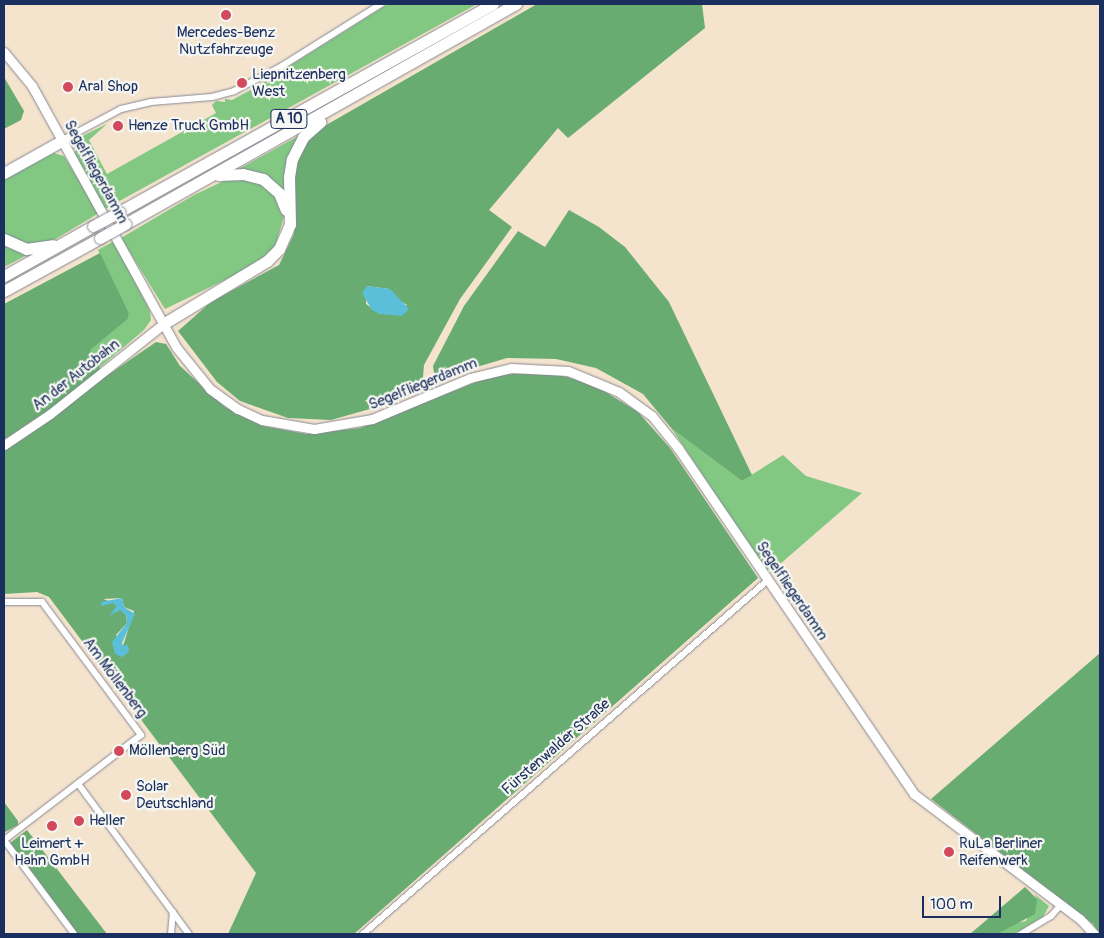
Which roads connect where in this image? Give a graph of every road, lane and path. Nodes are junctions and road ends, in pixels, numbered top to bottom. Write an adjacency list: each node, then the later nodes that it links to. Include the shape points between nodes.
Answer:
1 (381, 4): 6 (street, via 282,66 234,91 120,109)
2 (493, 4): 11 (highway, A 10, bridge)
3 (516, 4): 5 (highway, A 10)
4 (4, 52): 6 (street, Segelfliegerdamm, via 32,86)
5 (343, 104): 8 (highway, A 10); 9 (highway, via 314,127 294,153 289,177)
6 (62, 140): 7 (highway); 14 (street, Segelfliegerdamm)
7 (4, 173)
8 (213, 175): 9 (highway, via 243,174 267,181 282,198); 13 (highway, A 10, bridge)
9 (290, 224): 14 (highway, via 283,243 267,261)
10 (4, 239): 11 (highway, via 26,249)
11 (62, 243): 12 (highway, A 10)
12 (4, 276)
13 (4, 291)
14 (163, 324): 15 (street, An der Autobahn, via 50,414); 16 (street, Segelfliegerdamm, via 187,364 210,389 250,415 287,427 326,429 355,424 470,378 511,368 554,369 607,385 632,399 666,432)
15 (4, 445)
16 (768, 580): 20 (street, Segelfliegerdamm, via 914,794); 25 (street, Fürstenwalder Straße)
17 (4, 602): 18 (street, Am Möllenberg, via 42,602 141,735)
18 (79, 785): 19 (street, Am Möllenberg); 21 (street)
19 (4, 840): 22 (street, Am Möllenberg)
20 (1061, 905): 26 (street); 27 (street, Segelfliegerdamm)
21 (173, 912): 23 (street); 24 (street)
22 (74, 934)
23 (171, 934)
24 (189, 934)
25 (363, 934)
26 (1021, 934)
27 (1094, 934)

